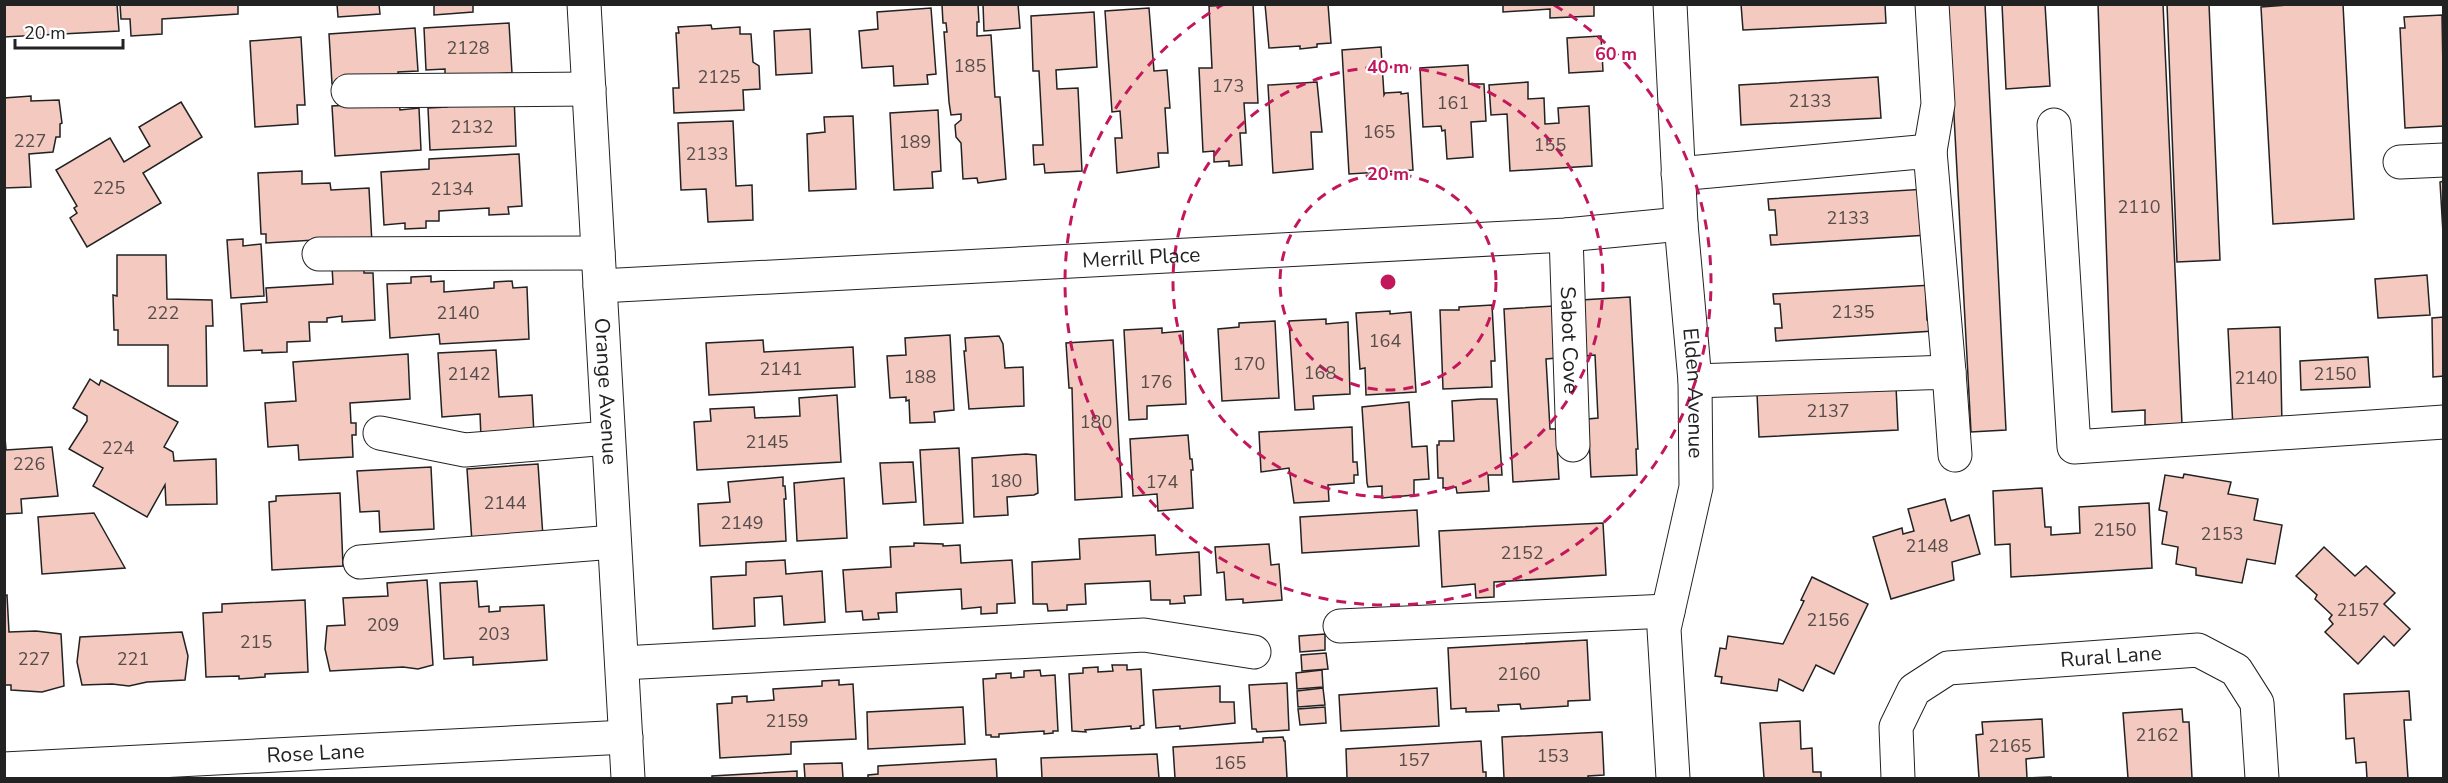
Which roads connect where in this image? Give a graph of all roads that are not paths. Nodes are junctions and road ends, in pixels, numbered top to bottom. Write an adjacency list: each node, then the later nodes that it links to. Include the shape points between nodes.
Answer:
1 (584, 4): 4 (street, Orange Avenue)
2 (1670, 4): 10 (street, Elden Avenue)
3 (1932, 4): 7 (street, via 1938,104)
4 (589, 89): 5 (street); 13 (street, Orange Avenue)
5 (348, 91)
6 (2054, 125): 18 (street, via 2074,447)
7 (1930, 151): 10 (street); 16 (street)
8 (2444, 160): 9 (street)
9 (2400, 162)
10 (1678, 174): 11 (street, Elden Avenue)
11 (1681, 224): 12 (street, Merrill Place); 17 (street, Elden Avenue)
12 (1566, 235): 15 (street, Merrill Place); 21 (street, Sabot Cove)
13 (598, 253): 14 (street); 15 (street, Orange Avenue)
14 (319, 254)
15 (600, 286): 20 (street, Orange Avenue)
16 (1948, 372): 17 (street); 22 (street)
17 (1695, 381): 25 (street, Elden Avenue, via 1696,487)
18 (2444, 422)
19 (380, 433): 20 (street, via 465,450)
20 (608, 438): 23 (street, Orange Avenue)
21 (1573, 445)
22 (1955, 455)
23 (614, 542): 24 (street); 28 (street, Orange Avenue)
24 (360, 562)
25 (1668, 611): 26 (street); 32 (street, Elden Avenue, via 1664,629)
26 (1340, 626)
27 (1254, 652): 28 (street, via 1144,635)
28 (622, 663): 29 (street, Orange Avenue)
29 (626, 737): 30 (street, Rose Lane); 31 (street, Orange Avenue)
30 (4, 769)
31 (628, 778)
32 (1673, 778)
33 (1898, 778): 34 (street, Rural Lane, via 1896,728 1914,690 1948,668 2198,650 2236,670 2257,703)
34 (2262, 778)

